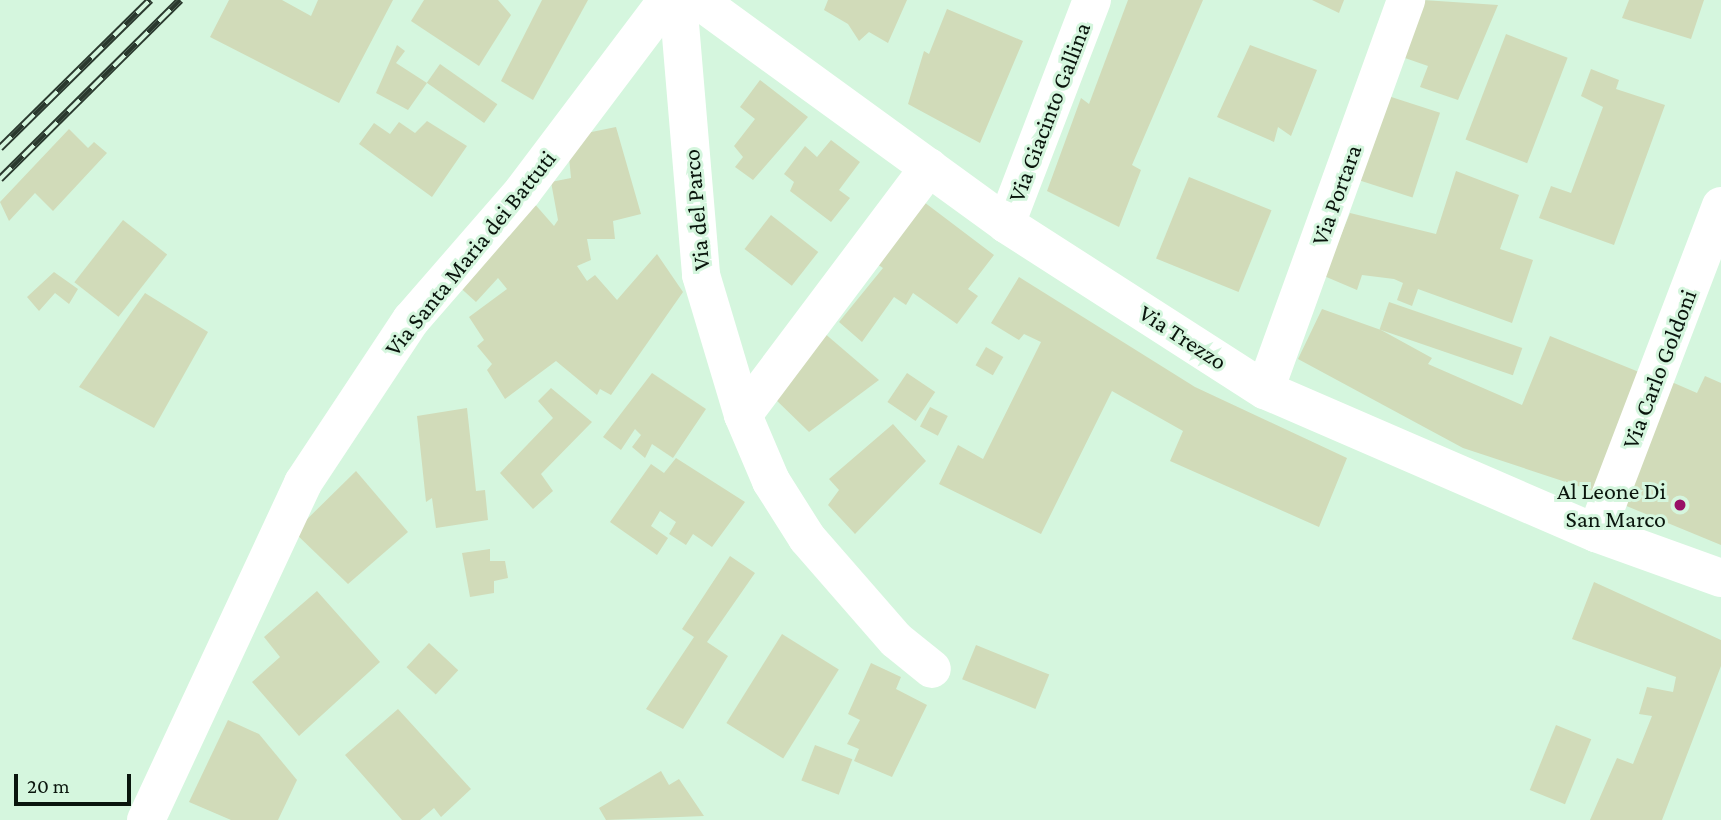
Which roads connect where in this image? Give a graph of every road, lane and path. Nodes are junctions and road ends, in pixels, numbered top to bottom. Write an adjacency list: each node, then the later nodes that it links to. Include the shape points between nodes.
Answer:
1 (667, 0): 14 (street, Via Santa Maria dei Battuti, via 523,191 411,320 303,483)
2 (678, 0): 10 (street, Via del Parco, via 701,275)
3 (698, 0): 6 (street, Via Trezzo)
4 (1092, 0): 8 (street, Via Giacinto Gallina)
5 (1406, 0): 9 (street, Via Portara)
6 (929, 167): 8 (street, Via Trezzo); 10 (street)
7 (1721, 206): 11 (street, Via Carlo Goldoni)
8 (1006, 224): 9 (street, Via Trezzo)
9 (1265, 390): 11 (street, Via Trezzo)
10 (743, 415): 13 (street, Via del Parco, via 771,481 807,538 896,640)
11 (1596, 533): 12 (street, Via Trezzo)
12 (1721, 578)
13 (932, 669)
14 (146, 820)

